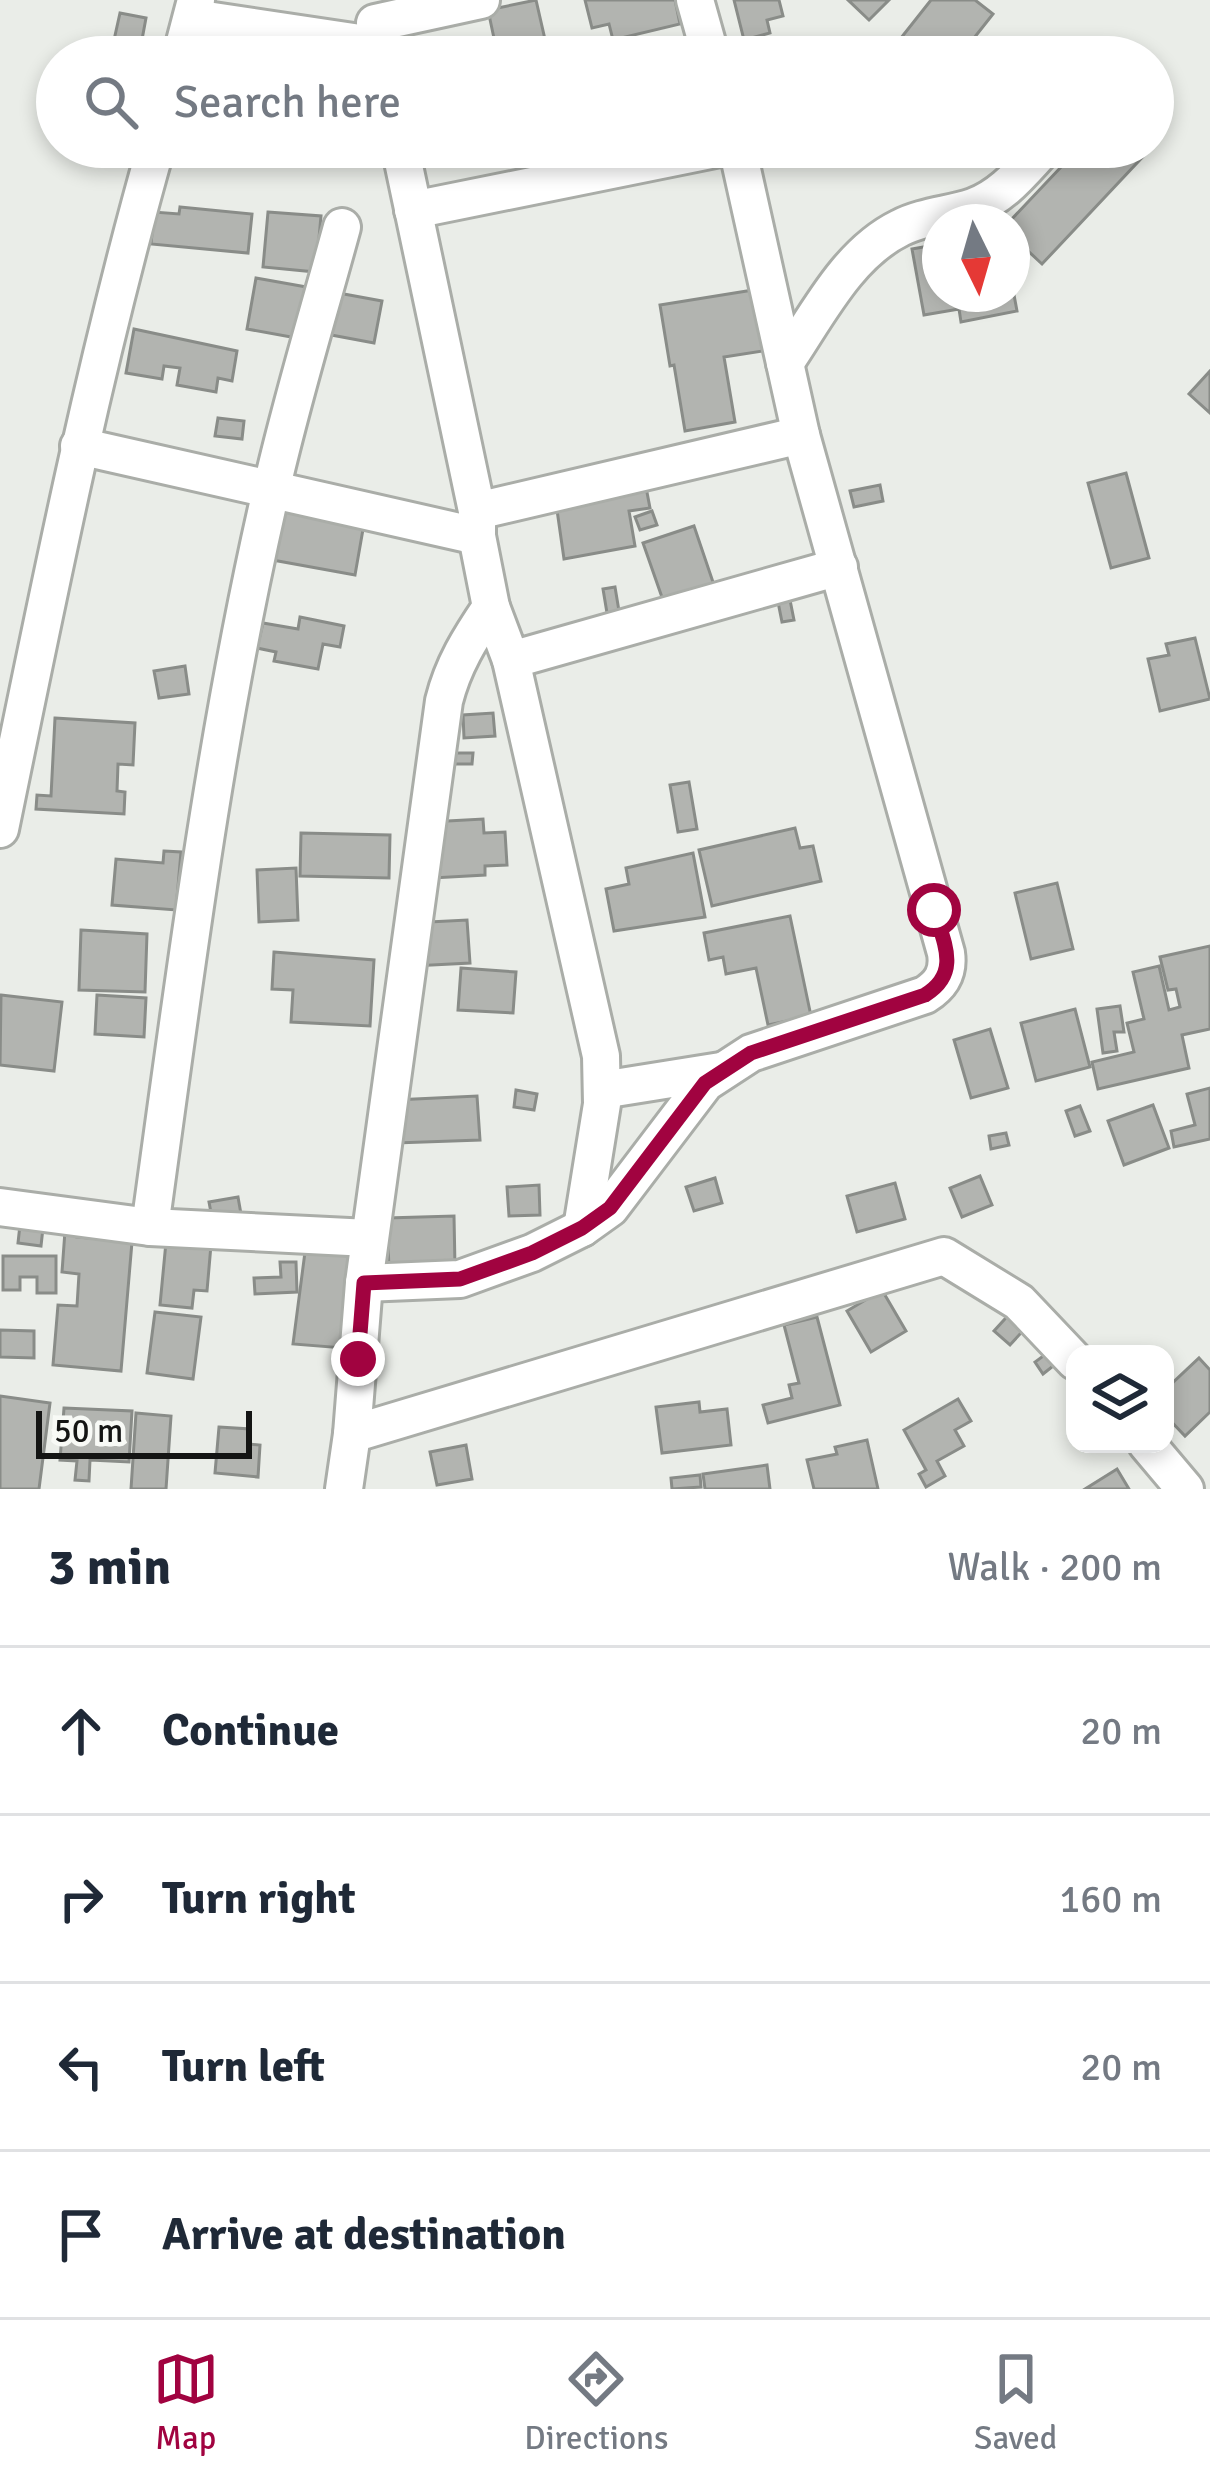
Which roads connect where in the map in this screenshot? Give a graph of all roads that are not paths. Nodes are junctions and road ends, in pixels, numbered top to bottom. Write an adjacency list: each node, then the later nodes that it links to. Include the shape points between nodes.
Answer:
1 (481, 0): 4 (street)
2 (695, 0): 5 (street)
3 (194, 9): 4 (street)
4 (377, 32)
5 (705, 36)
6 (150, 168): 15 (street)
7 (404, 168): 11 (street)
8 (621, 168): 11 (street)
9 (742, 168): 13 (street)
10 (1024, 168): 13 (street, via 977,206 878,242 853,264)
11 (413, 210): 17 (street)
12 (342, 227): 16 (street)
13 (785, 363): 14 (street)
14 (801, 435): 17 (street); 18 (street)
15 (79, 446): 16 (street); 21 (street)
16 (271, 489): 17 (street); 25 (street, via 225,722)
17 (477, 523): 19 (street)
18 (838, 567): 20 (street); 22 (street, via 948,962 925,995 751,1053)
19 (491, 607): 20 (street); 27 (street, via 464,646 444,701)
20 (512, 660): 23 (street)
21 (0, 829)
22 (722, 1071): 23 (street); 26 (street, via 610,1208)
23 (602, 1090): 26 (street)
24 (0, 1207): 25 (street)
25 (150, 1227): 27 (street)
26 (582, 1228): 28 (street, via 460,1279)
27 (369, 1238): 28 (street)
28 (364, 1283): 30 (street)
29 (1066, 1352): 30 (street, via 1019,1302 944,1256)
30 (352, 1434): 32 (street)
31 (1155, 1453): 33 (street)
32 (344, 1489)
33 (1186, 1489)

